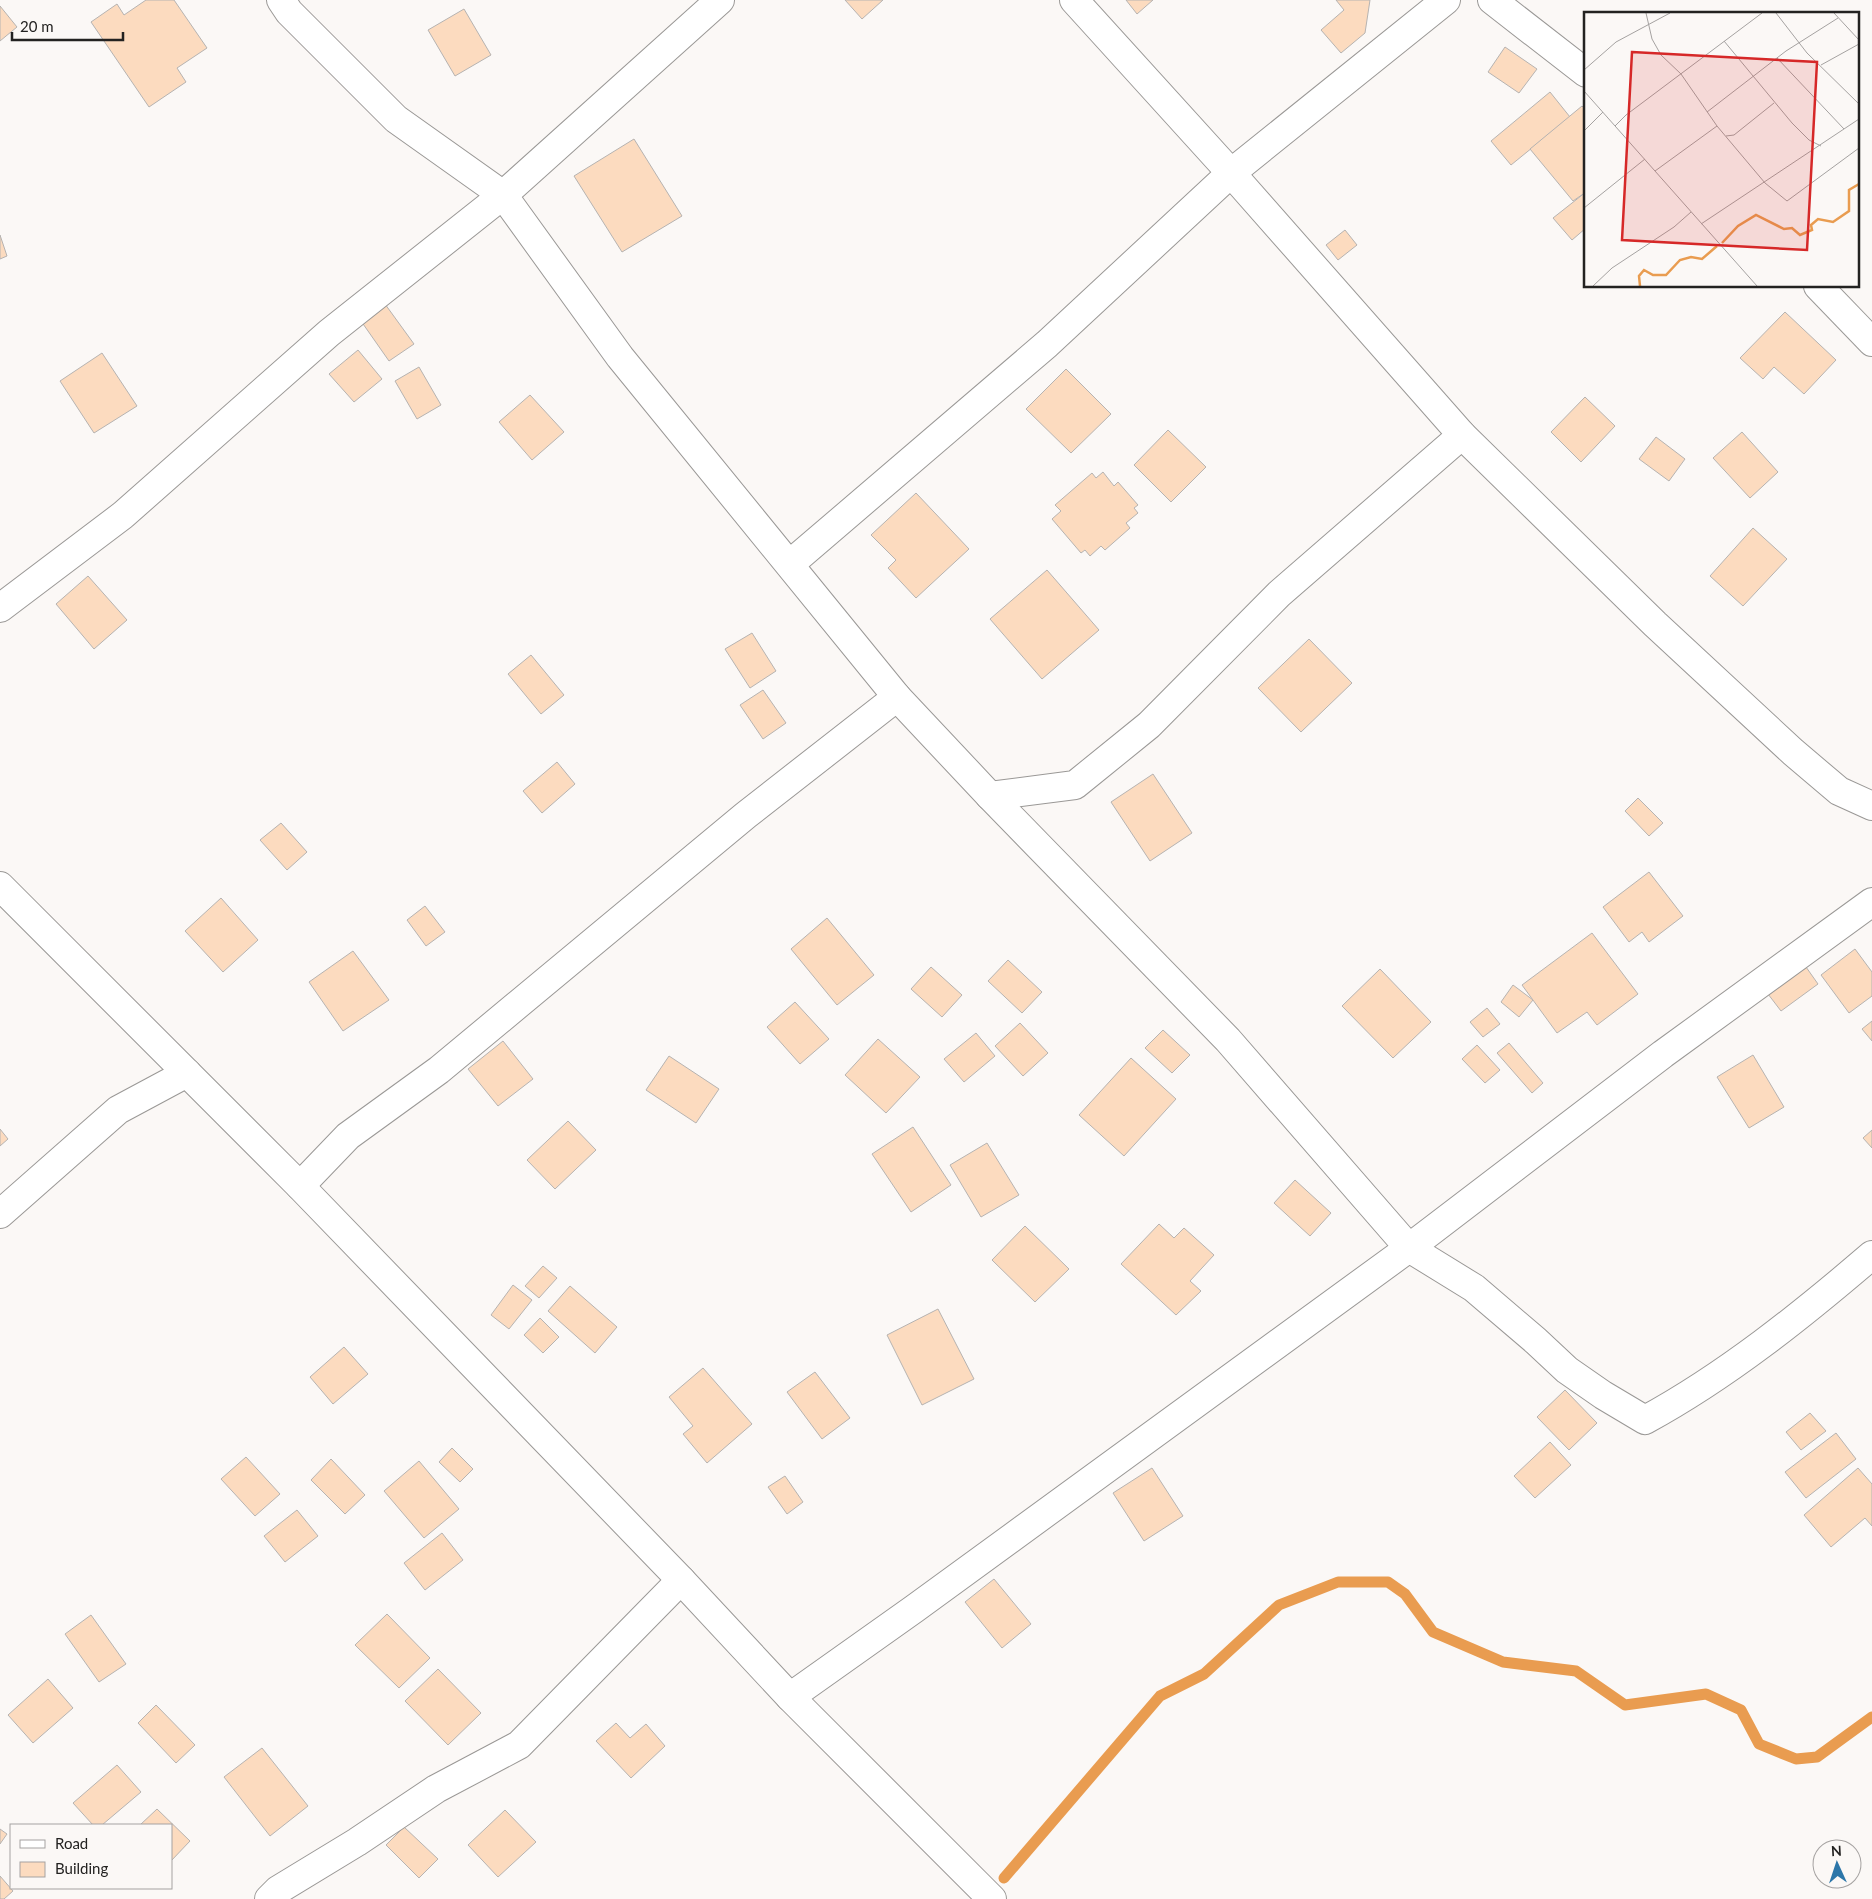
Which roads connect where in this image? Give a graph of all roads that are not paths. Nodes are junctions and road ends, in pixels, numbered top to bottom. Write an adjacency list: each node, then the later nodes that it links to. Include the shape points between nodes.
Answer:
1 (282, 0): 8 (street, via 289,12 396,119)
2 (720, 0): 8 (street)
3 (1074, 0): 7 (street)
4 (1446, 0): 7 (street)
5 (1492, 0): 6 (street)
6 (1584, 71)
7 (1231, 173): 11 (street); 12 (street, via 1047,344)
8 (503, 195): 12 (street, via 620,357); 13 (street, via 329,333 124,515)
9 (1820, 288): 10 (street)
10 (1872, 342)
11 (1462, 435): 15 (street, via 1279,594 1149,725 1075,785); 16 (street, via 1655,624 1792,752 1839,791)
12 (790, 564): 14 (street)
13 (0, 608)
14 (897, 696): 15 (street); 20 (street, via 746,815 440,1070 348,1136)
15 (990, 796): 22 (street, via 1228,1040)
16 (1872, 806)
17 (0, 886): 19 (street)
18 (1872, 902): 22 (street, via 1663,1054)
19 (187, 1073): 20 (street); 21 (street, via 118,1110)
20 (300, 1186): 24 (street)
21 (0, 1214)
22 (1408, 1248): 23 (street, via 1474,1288 1567,1370 1645,1420 1684,1399 1764,1342); 25 (street)
23 (1872, 1256)
24 (681, 1580): 25 (street); 26 (street, via 519,1745 436,1789 278,1890)
25 (790, 1697): 27 (street)
26 (269, 1899)
27 (992, 1899)

